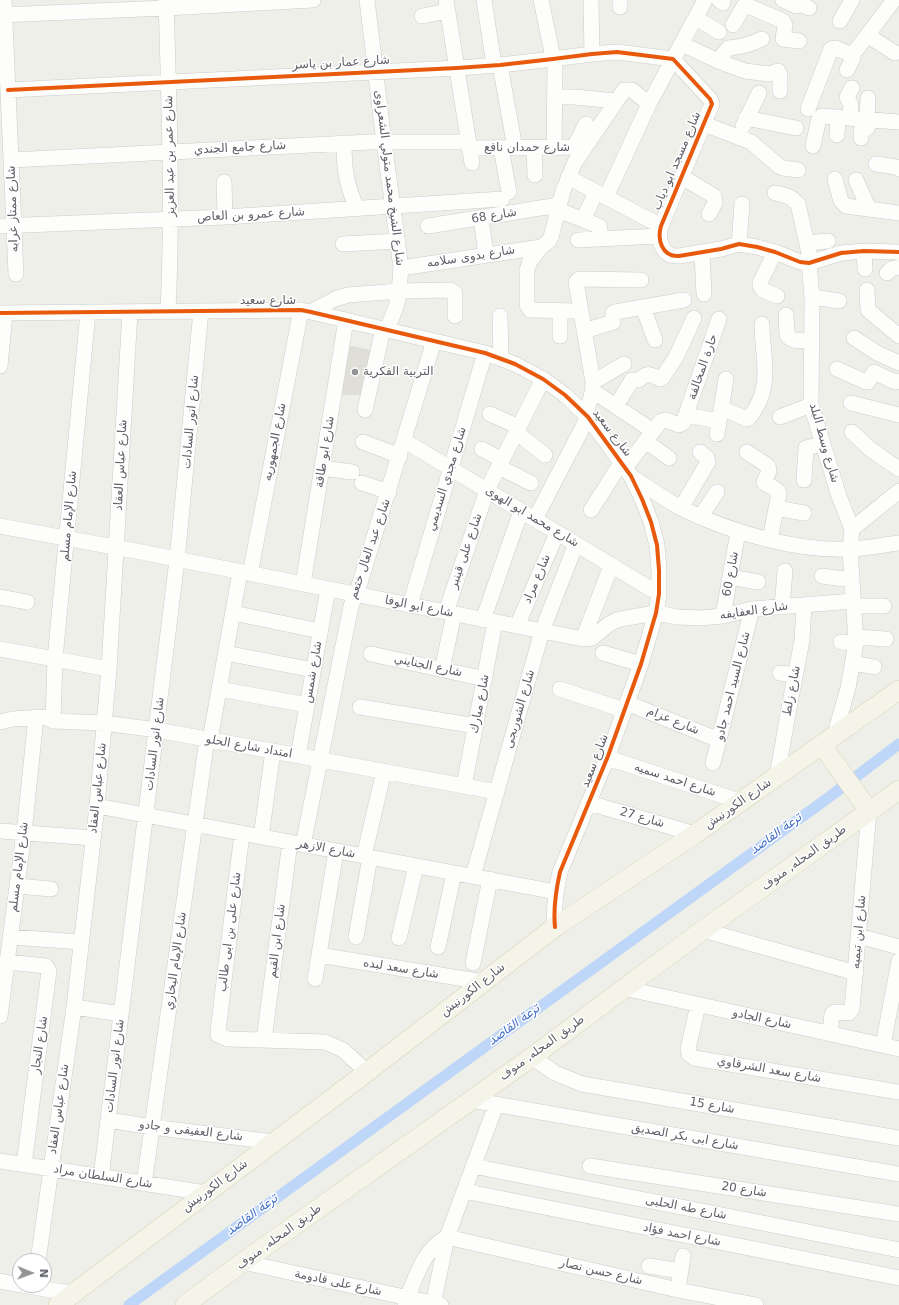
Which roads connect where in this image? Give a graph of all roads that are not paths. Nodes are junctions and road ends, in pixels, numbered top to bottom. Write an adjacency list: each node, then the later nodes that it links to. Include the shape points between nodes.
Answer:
1 (313, 0): 11 (street)
2 (367, 0): 35 (street, شارع الشيخ محمد متولي الشعراوى)
3 (484, 0): 32 (street)
4 (541, 0): 29 (street)
5 (591, 0): 27 (street)
6 (705, 0): 18 (street)
7 (774, 0): 16 (street)
8 (783, 0): 14 (street)
9 (852, 0): 19 (street)
10 (894, 0): 22 (street)
11 (166, 4): 12 (street); 36 (street, شارع عمر بن عبد العزيز)
12 (85, 6): 15 (street)
13 (447, 6): 17 (street); 33 (street)
14 (809, 8)
15 (3, 10): 38 (street, شارع ممتاز غرابه)
16 (768, 15): 20 (street, via 744,5); 24 (street, via 783,21 784,40)
17 (422, 16)
18 (696, 18): 21 (street); 25 (street)
19 (840, 21)
20 (733, 24)
21 (719, 32)
22 (867, 35): 26 (street); 28 (street, via 853,54)
23 (762, 39): 31 (street, via 752,44 728,48)
24 (799, 41)
25 (682, 44): 30 (street); 31 (street)
26 (894, 52)
27 (592, 54): 29 (street, شارع عمار بن ياسر); 30 (street, شارع عمار بن ياسر, via 617,52)
28 (850, 54): 34 (street, via 853,58); 45 (street, via 831,49 808,88)
29 (553, 59): 32 (street, شارع عمار بن ياسر); 41 (street)
30 (673, 60): 44 (street); 52 (street, شارع مسجد ابو دياب, via 711,101)
31 (718, 61): 39 (street, via 745,71 769,74 778,71)
32 (497, 65): 33 (street, شارع عمار بن ياسر); 63 (street)
33 (457, 68): 35 (street, شارع عمار بن ياسر); 59 (street)
34 (847, 70)
35 (376, 71): 36 (street, شارع عمار بن ياسر); 57 (street, شارع الشيخ محمد متولي الشعراوى)
36 (169, 81): 38 (street, شارع عمار بن ياسر); 65 (street, شارع عمر بن عبد العزيز)
37 (852, 88): 47 (street, via 847,97 851,105)
38 (8, 90): 49 (street, شارع ممتاز غرابه)
39 (780, 91)
40 (759, 93): 46 (street)
41 (555, 97): 43 (street); 61 (street)
42 (868, 98): 48 (street)
43 (616, 101): 44 (street, via 624,90 629,89); 62 (street)
44 (649, 104): 78 (street)
45 (808, 108)
46 (746, 118): 53 (street, via 775,118); 55 (street)
47 (844, 118): 48 (street); 54 (street); 60 (street, via 820,117)
48 (868, 120): 50 (street); 56 (street, via 868,127 861,131)
49 (5, 121): 66 (street, شارع ممتاز غرابه)
50 (899, 122)
51 (586, 124): 62 (street)
52 (704, 124): 55 (street); 73 (street, شارع مسجد ابو دياب)
53 (796, 128)
54 (837, 135)
55 (739, 136): 70 (street, via 774,154 775,163 783,168)
56 (861, 138)
57 (384, 142): 58 (street, شارع جامع الجندي); 59 (street, شارع جامع الجندي); 80 (street, شارع الشيخ محمد متولي الشعراوى)
58 (344, 143): 65 (street, شارع جامع الجندي); 81 (street, via 346,179)
59 (469, 145): 63 (street, شارع حمدان نافع); 67 (street)
60 (813, 146)
61 (554, 147): 62 (street, شارع حمدان نافع); 64 (street, شارع حمدان نافع)
62 (579, 147): 72 (street)
63 (508, 148): 64 (street, شارع حمدان نافع); 80 (street, شارع عمرو بن العاص, via 506,196)
64 (534, 148): 71 (street)
65 (171, 152): 66 (street, شارع جامع الجندي); 88 (street, شارع عمر بن عبد العزيز)
66 (11, 160): 90 (street, شارع ممتاز غرابه)
67 (472, 163)
68 (876, 164): 69 (street)
69 (899, 169)
70 (798, 170)
71 (535, 175)
72 (568, 177): 78 (street); 82 (street)
73 (682, 177): 85 (street, via 714,196 715,202); 92 (street, شارع مسجد ابو دياب)
74 (835, 180): 83 (street, via 844,204 850,208)
75 (856, 180): 83 (street)
76 (224, 182): 86 (street)
77 (775, 193): 97 (street, شارع وسط البلد, via 788,195 798,204)
78 (601, 194): 89 (street); 92 (street)
79 (742, 204): 99 (street)
80 (393, 206): 81 (street, شارع عمرو بن العاص); 95 (street, شارع الشيخ محمد متولي الشعراوى)
81 (357, 208): 86 (street, شارع عمرو بن العاص)
82 (559, 208): 87 (street, شارع 68); 89 (street); 100 (street, via 551,237)
83 (869, 210): 84 (street)
84 (899, 213)
85 (709, 214)
86 (225, 217): 88 (street, شارع عمرو بن العاص)
87 (481, 218): 91 (street, شارع 68); 105 (street)
88 (171, 219): 90 (street, شارع عمرو بن العاص); 119 (street, شارع عمر بن عبد العزيز)
89 (583, 220): 93 (street, via 599,226)
90 (7, 226): 109 (street, شارع ممتاز غرابه)
91 (428, 226)
92 (660, 231): 93 (street); 104 (street, via 662,246 669,254 674,256)
93 (600, 239): 94 (street)
94 (578, 240)
95 (398, 241): 98 (street); 107 (street, شارع الشيخ محمد متولي الشعراوى)
96 (828, 241): 97 (street)
97 (807, 243): 106 (street, شارع وسط البلد)
98 (343, 244)
99 (739, 244): 102 (street); 104 (street)
100 (541, 247): 105 (street, شارع بدوى سلامه); 122 (street, via 527,270 526,305 530,310)
101 (864, 251): 103 (street); 106 (street, via 835,254); 108 (street)
102 (775, 252): 106 (street, via 800,262); 114 (street, via 760,286)
103 (899, 252)
104 (702, 253): 113 (street)
105 (486, 255): 107 (street, شارع بدوى سلامه)
106 (810, 263): 115 (street, شارع وسط البلد)
107 (401, 268): 112 (street, شارع الشيخ محمد متولي الشعراوى)
108 (865, 269)
109 (16, 274)
110 (641, 280): 123 (street, via 579,279 576,282)
111 (867, 290): 137 (street, via 868,310)
112 (399, 291): 121 (street, via 348,295); 128 (street, via 453,291); 134 (street, شارع الشيخ محمد متولي الشعراوى, via 393,318)
113 (704, 294)
114 (777, 296)
115 (812, 296): 117 (street); 141 (street, شارع وسط البلد)
116 (684, 300): 118 (street)
117 (839, 301)
118 (643, 307): 135 (street, via 614,312 613,322); 139 (street)
119 (168, 311): 120 (street, شارع سعيد); 125 (street, شارع سعيد)
120 (201, 311): 121 (street, شارع سعيد); 202 (street, شارع انور السادات)
121 (306, 311): 132 (street, شارع سعيد); 205 (street, شارع الجمهوريه)
122 (560, 311): 123 (street); 136 (street)
123 (581, 311): 135 (street)
124 (88, 312): 125 (street, شارع سعيد); 126 (street, شارع سعيد); 196 (street, شارع الإمام مسلم)
125 (130, 312): 200 (street, شارع عباس العقاد)
126 (2, 313): 146 (street)
127 (786, 315): 141 (street, via 788,337 792,340)
128 (455, 316)
129 (500, 316): 143 (street)
130 (694, 318): 154 (street, via 676,357 662,378 647,374 639,380 632,380)
131 (719, 319): 157 (street, حارة المخالفة, via 715,350)
132 (346, 320): 134 (street, شارع سعيد); 175 (street, شارع ابو طاقة)
133 (762, 324): 161 (street, حارة المخالفة, via 765,379 758,405 751,417)
134 (385, 330): 140 (street, شارع سعيد); 155 (street, شارع الشيخ محمد متولي الشعراوى)
135 (584, 331): 151 (street)
136 (560, 336)
137 (899, 336)
138 (854, 338): 144 (street)
139 (655, 340)
140 (434, 341): 142 (street, شارع سعيد); 165 (street, شارع عبد العال ختعم)
141 (812, 341): 153 (street, شارع وسط البلد)
142 (485, 353): 143 (street, شارع سعيد); 176 (street, شارع مجدي السديمي)
143 (501, 359): 149 (street, شارع سعيد)
144 (899, 363)
145 (624, 364): 151 (street)
146 (0, 366)
147 (837, 369): 150 (street, via 866,382 874,372 895,382)
148 (726, 378): 161 (street)
149 (543, 379): 159 (street, شارع سعيد); 162 (street, شارع على قينبر)
150 (899, 381)
151 (593, 386): 154 (street); 159 (street)
152 (851, 403): 158 (street)
153 (811, 405): 160 (street); 167 (street, شارع وسط البلد)
154 (616, 406): 164 (street)
155 (365, 410)
156 (490, 414): 162 (street)
157 (686, 415): 161 (street, حارة المخالفة); 164 (street, حارة المخالفة, via 680,425 661,421)
158 (899, 415)
159 (587, 416): 177 (street, شارع سعيد); 191 (street)
160 (780, 417)
161 (719, 421)
162 (518, 429): 170 (street); 174 (street, شارع على قينبر)
163 (852, 432): 178 (street, via 870,449)
164 (649, 436): 172 (street); 177 (street, حارة المخالفة)
165 (405, 440): 171 (street, شارع عبد العال ختعم); 176 (street, شارع محمد ابو الهوى)
166 (363, 442): 171 (street)
167 (822, 444): 179 (street, via 806,448); 193 (street, شارع وسط البلد)
168 (482, 449): 174 (street)
169 (747, 452): 186 (street, via 769,467 764,482 778,491)
170 (545, 455)
171 (400, 456): 182 (street, شارع عبد العال ختعم)
172 (669, 458)
173 (710, 460): 185 (street)
174 (500, 463): 180 (street); 181 (street, شارع على قينبر)
175 (322, 468): 182 (street, via 357,478); 210 (street, شارع ابو طاقة)
176 (450, 468): 181 (street, شارع محمد ابو الهوى); 217 (street, شارع مجدي السديمي)
177 (626, 469): 185 (street); 187 (street, حارة المخالفة); 213 (street, شارع سعيد, via 651,522 657,545)
178 (899, 469)
179 (804, 480)
180 (531, 483)
181 (487, 490): 188 (street, شارع محمد ابو الهوى); 223 (street, شارع على قينبر)
182 (389, 492): 212 (street, شارع عبد العال ختعم)
183 (717, 492): 190 (street)
184 (899, 492): 193 (street)
185 (681, 508): 190 (street)
186 (776, 508): 189 (street); 197 (street)
187 (591, 510)
188 (521, 511): 191 (street, شارع محمد ابو الهوى); 226 (street, شارع مبارك)
189 (804, 513)
190 (700, 517): 194 (street)
191 (535, 519): 195 (street, شارع محمد ابو الهوى)
192 (0, 526): 196 (street, شارع ابو الوفا)
193 (852, 529): 201 (street, شارع وسط البلد)
194 (738, 532): 197 (street); 207 (street, شارع 60)
195 (557, 533): 199 (street, شارع محمد ابو الهوى); 227 (street, شارع مراد)
196 (67, 539): 200 (street, شارع ابو الوفا); 238 (street, شارع الإمام مسلم)
197 (770, 540): 201 (street)
198 (899, 543): 201 (street)
199 (576, 544): 203 (street, شارع محمد ابو الهوى); 229 (street, شارع الشوربجى)
200 (116, 548): 202 (street, شارع ابو الوفا); 242 (street, شارع عباس العقاد)
201 (850, 549): 208 (street, شارع وسط البلد)
202 (177, 560): 205 (street, شارع ابو الوفا); 259 (street, شارع انور السادات)
203 (611, 566): 213 (street, شارع محمد ابو الهوى); 230 (street)
204 (785, 571): 220 (street)
205 (245, 573): 210 (street, شارع ابو الوفا); 222 (street, شارع الجمهوريه)
206 (822, 576): 208 (street)
207 (730, 577): 209 (street); 225 (street, شارع 60)
208 (852, 580): 216 (street, شارع وسط البلد)
209 (758, 582)
210 (303, 584): 211 (street, شارع ابو الوفا)
211 (328, 589): 212 (street, شارع ابو الوفا); 228 (street, شارع شمس)
212 (356, 594): 217 (street, شارع ابو الوفا); 266 (street, شارع عبد العال ختعم, via 351,606)
213 (659, 594): 224 (street, شارع سعيد)
214 (0, 597): 215 (street)
215 (27, 602)
216 (853, 603): 218 (street, شارع العفايفه); 219 (street, شارع العفايفه); 232 (street, شارع وسط البلد)
217 (410, 605): 223 (street, شارع ابو الوفا)
218 (804, 605): 220 (street, شارع العفايفه); 246 (street, شارع زلط, via 802,640)
219 (884, 606)
220 (782, 607): 221 (street, شارع العفايفه)
221 (752, 610): 225 (street, شارع العفايفه); 261 (street, شارع السيد احمد جادو)
222 (233, 613): 228 (street); 235 (street, شارع الجمهوريه)
223 (450, 613): 226 (street, شارع ابو الوفا); 244 (street, شارع على قينبر)
224 (656, 613): 225 (street, شارع العفايفه, via 700,618); 230 (street, via 617,620 592,638); 240 (street, شارع سعيد)
225 (723, 616)
226 (489, 621): 227 (street, شارع ابو الوفا); 247 (street, شارع مبارك)
227 (517, 626): 229 (street, شارع ابو الوفا)
228 (320, 631): 243 (street, شارع شمس)
229 (542, 631): 230 (street, شارع ابو الوفا); 272 (street, شارع الشوربجى)
230 (583, 639)
231 (886, 639): 232 (street)
232 (856, 640): 233 (street); 239 (street, شارع وسط البلد)
233 (840, 642)
234 (0, 649): 238 (street)
235 (226, 653): 243 (street); 248 (street, شارع الجمهوريه)
236 (603, 653): 240 (street)
237 (371, 654): 244 (street, شارع الجنايني)
238 (56, 659): 242 (street); 255 (street, شارع الإمام مسلم)
239 (853, 663): 241 (street); 262 (street, شارع وسط البلد, via 848,688)
240 (641, 664): 253 (street, شارع سعيد, via 628,684)
241 (874, 667)
242 (109, 669): 257 (street, شارع عباس العقاد)
243 (313, 670): 251 (street, شارع شمس)
244 (442, 670): 247 (street, شارع الجنايني)
245 (780, 673): 246 (street)
246 (795, 675): 269 (street, شارع زلط)
247 (485, 679): 258 (street, شارع مبارك)
248 (219, 689): 251 (street); 260 (street, شارع الجمهوريه)
249 (560, 689): 253 (street, شارع عزام)
250 (899, 690): 262 (main road, شارع الكورنيش)
251 (307, 705): 264 (street, شارع شمس)
252 (360, 707): 258 (street)
253 (626, 707): 261 (street, شارع عزام); 265 (street, شارع سعيد)
254 (36, 717): 255 (street, امتداد شارع الحلو); 256 (street, امتداد شارع الحلو); 280 (street, شارع الإمام مسلم)
255 (53, 721): 257 (street, امتداد شارع الحلو)
256 (0, 722)
257 (104, 723): 259 (street, امتداد شارع الحلو); 275 (street, شارع عباس العقاد)
258 (476, 726): 270 (street, شارع مبارك)
259 (157, 730): 260 (street, امتداد شارع الحلو); 277 (street, شارع انور السادات)
260 (209, 739): 263 (street, امتداد شارع الحلو); 278 (street, شارع الإمام البخاري)
261 (719, 740): 267 (street, شارع السيد احمد جادو)
262 (829, 747): 269 (main road, شارع الكورنيش); 276 (main road)
263 (273, 752): 264 (street, امتداد شارع الحلو); 283 (street)
264 (298, 756): 266 (street, امتداد شارع الحلو)
265 (608, 758): 273 (street, شارع احمد سميه); 274 (street, شارع سعيد)
266 (320, 760): 268 (street, امتداد شارع الحلو); 285 (street, شارع عبد العال ختعم)
267 (713, 763)
268 (384, 772): 270 (street, امتداد شارع الحلو); 287 (street)
269 (777, 777): 273 (main road, شارع الكورنيش)
270 (464, 786): 272 (street, امتداد شارع الحلو)
271 (899, 790): 276 (main road, طريق المحله, منوف)
272 (497, 792): 290 (street, شارع الشوربجى)
273 (742, 802): 282 (main road, شارع الكورنيش)
274 (589, 803): 282 (street, شارع 27); 294 (street, شارع سعيد, via 560,872)
275 (97, 806): 277 (street, شارع الازهر); 284 (street, شارع عباس العقاد)
276 (866, 807): 296 (main road, طريق المحله, منوف); 297 (street, شارع ابن تيميه)
277 (146, 815): 278 (street, شارع الازهر); 314 (street, شارع انور السادات)
278 (195, 825): 281 (street, شارع الازهر); 326 (street, شارع الإمام البخاري)
279 (0, 830): 280 (street)
280 (24, 833): 284 (street); 292 (street, شارع الإمام مسلم)
281 (242, 833): 283 (street, شارع الازهر); 317 (street, شارع على بن ابى طالب, via 218,1035 224,1038)
282 (695, 834): 295 (main road, شارع الكورنيش)
283 (261, 837): 285 (street, شارع الازهر)
284 (93, 838): 301 (street, شارع عباس العقاد)
285 (297, 843): 286 (street, شارع الازهر); 317 (street, شارع ابن القيم)
286 (336, 851): 287 (street, شارع الازهر); 304 (street)
287 (367, 857): 288 (street, شارع الازهر); 299 (street)
288 (416, 866): 289 (street, شارع الازهر); 300 (street)
289 (454, 873): 290 (street, شارع الازهر); 302 (street)
290 (473, 876): 291 (street, شارع الازهر)
291 (490, 879): 294 (street, شارع الازهر); 307 (street)
292 (17, 886): 293 (street); 298 (street, شارع الإمام مسلم)
293 (51, 889)
294 (556, 892): 295 (street, شارع سعيد)
295 (555, 927): 310 (main road, شارع الكورنيش)
296 (703, 930): 308 (street); 311 (main road, طريق المحله, منوف)
297 (858, 936): 303 (street); 308 (street, شارع ابن تيميه)
298 (10, 937): 301 (street); 306 (street, شارع الإمام مسلم)
299 (356, 937)
300 (399, 938)
301 (81, 942): 313 (street, شارع عباس العقاد)
302 (438, 947)
303 (899, 947)
304 (319, 955): 309 (street); 310 (street, شارع سعد لبده)
305 (899, 961): 318 (street)
306 (7, 962): 315 (street, شارع الإمام مسلم); 330 (street, شارع النجار, via 46,966 50,970)
307 (473, 963)
308 (856, 973): 316 (street, شارع ابن تيميه, via 852,1011 832,1014)
309 (315, 979)
310 (483, 982): 321 (main road, شارع الكورنيش)
311 (624, 988): 312 (street, شارع الجادو); 320 (main road, طريق المحله, منوف)
312 (698, 1005): 316 (street, شارع الجادو); 322 (street, شارع سعد الشرقاوي, via 688,1048 689,1054 694,1058)
313 (74, 1007): 314 (street); 333 (street, شارع عباس العقاد)
314 (121, 1014): 325 (street, شارع انور السادات)
315 (0, 1016)
316 (830, 1034): 318 (street, شارع الجادو)
317 (264, 1040): 321 (street, via 325,1042 343,1050)
318 (883, 1046): 319 (street, شارع الجادو)
319 (899, 1049)
320 (532, 1057): 323 (main road, طريق المحله, منوف); 327 (street, شارع 15, via 555,1073 582,1084)
321 (367, 1072): 328 (main road, شارع الكورنيش)
322 (899, 1092)
323 (471, 1100): 324 (street, شارع ابى بكر الصديق); 344 (main road, طريق المحله, منوف)
324 (496, 1105): 331 (street); 334 (street, شارع ابى بكر الصديق)
325 (108, 1120): 326 (street, شارع العفيفى و جادو); 335 (street, شارع انور السادات)
326 (152, 1127): 328 (street, شارع العفيفى و جادو); 336 (street, شارع الإمام البخاري)
327 (899, 1138)
328 (274, 1142): 338 (main road, شارع الكورنيش)
329 (0, 1161): 330 (street, شارع السلطان مراد)
330 (24, 1165): 333 (street, شارع السلطان مراد)
331 (473, 1166): 337 (street); 341 (street, شارع طه الحلبى)
332 (590, 1166): 339 (street, شارع 20)
333 (51, 1169): 335 (street, شارع السلطان مراد); 342 (street, شارع عباس العقاد)
334 (899, 1174)
335 (101, 1177): 336 (street, شارع السلطان مراد)
336 (144, 1184): 338 (street, شارع السلطان مراد)
337 (464, 1191): 340 (street); 347 (street, شارع احمد فؤاد)
338 (206, 1193): 352 (main road, شارع الكورنيش)
339 (899, 1214)
340 (446, 1237): 350 (street, شارع حسن نصار); 354 (street, via 430,1248); 355 (street)
341 (899, 1250)
342 (39, 1253)
343 (683, 1256): 346 (street)
344 (243, 1262): 354 (street, شارع على قادومة); 356 (main road, طريق المحله, منوف)
345 (649, 1266): 346 (street)
346 (681, 1271): 350 (street)
347 (899, 1278)
348 (0, 1281): 349 (street)
349 (12, 1283)
350 (678, 1290): 353 (street, شارع حسن نصار)
351 (48, 1293): 352 (street)
352 (66, 1300)
353 (703, 1300): 357 (street, شارع حسن نصار)
354 (406, 1302): 355 (street, شارع على قادومة)
355 (436, 1304)
356 (185, 1305)
357 (756, 1305)

